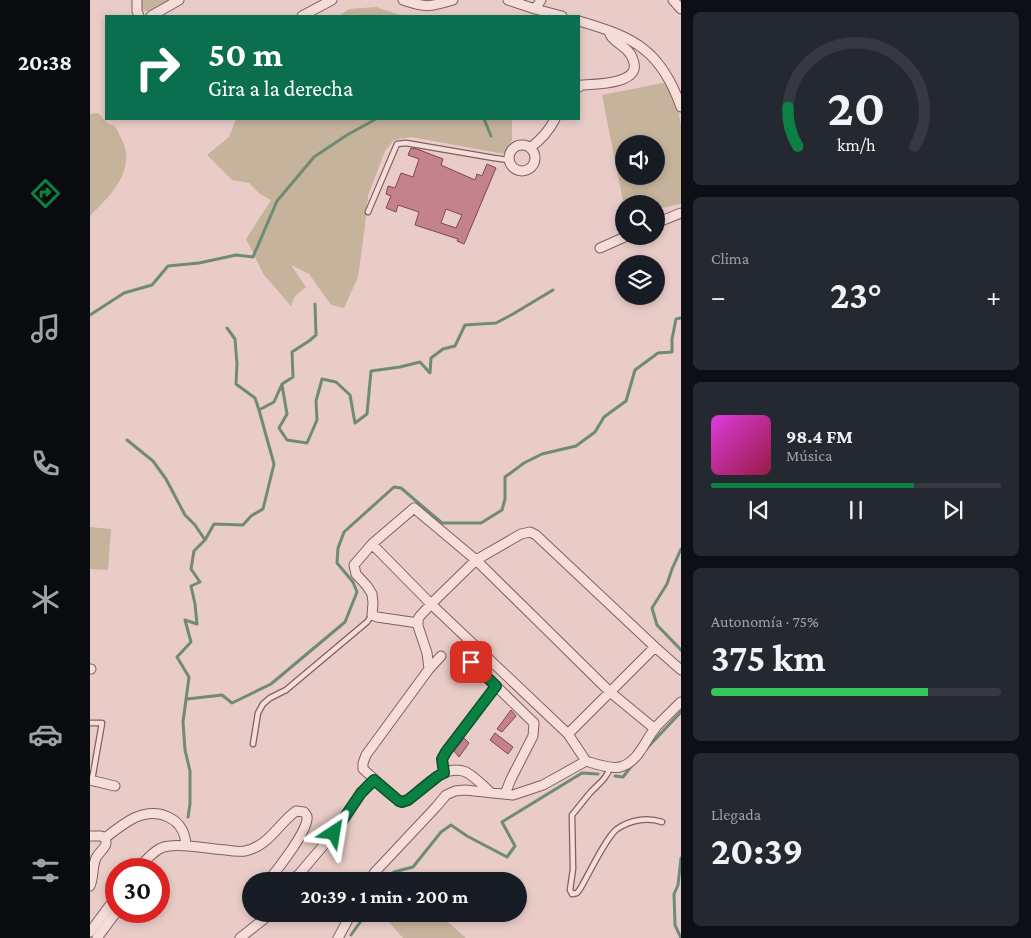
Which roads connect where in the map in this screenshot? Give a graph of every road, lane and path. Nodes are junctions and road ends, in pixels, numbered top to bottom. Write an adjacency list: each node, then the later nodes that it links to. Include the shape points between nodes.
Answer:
1 (137, 0): 11 (street)
2 (180, 0): 12 (street)
3 (332, 0): 13 (street)
4 (402, 0): 5 (street, via 427,6)
5 (453, 0)
6 (508, 0): 9 (street)
7 (541, 0): 9 (street)
8 (673, 0): 10 (street)
9 (535, 9): 14 (street)
10 (681, 9)
11 (139, 15)
12 (153, 15)
13 (304, 15)
14 (558, 15)
15 (580, 21): 16 (street)
16 (609, 31): 17 (street, via 610,36 629,51 635,68 628,77 619,81); 18 (street, via 624,36 649,53 674,87)
17 (580, 87)
18 (681, 107)
19 (555, 120): 20 (street, via 550,130)
20 (530, 148): 21 (street, via 522,145 513,147); 21 (street, via 535,160 528,170 515,170)
21 (508, 160): 22 (lane, via 397,144)
22 (368, 212)
23 (681, 212): 24 (street)
24 (665, 219)
25 (615, 241): 26 (street)
26 (600, 248)
27 (372, 544): 28 (street, via 414,508); 29 (street); 30 (street, via 354,565 356,574 372,594)
28 (476, 560): 29 (street); 32 (street, via 530,532); 38 (street)
29 (431, 604): 31 (street); 42 (street)
30 (372, 615): 31 (street); 43 (lane, via 286,690 263,704 258,713)
31 (418, 623): 35 (street, via 428,653)
32 (655, 647): 36 (street); 38 (street)
33 (458, 651): 37 (street)
34 (441, 656): 35 (street)
35 (429, 669): 48 (street, via 362,763 363,769)
36 (681, 670)
37 (496, 686): 46 (street, via 446,752 442,759); 51 (street, via 534,723 533,736)
38 (610, 692): 41 (street); 42 (street)
39 (681, 702): 41 (street)
40 (90, 723): 47 (lane, via 102,723)
41 (655, 729): 45 (street, via 634,759 621,766)
42 (568, 734): 44 (street)
43 (254, 744)
44 (586, 761): 45 (street); 51 (street, via 543,785 513,795)
45 (610, 767): 52 (lane, via 603,780 572,815 572,894 580,889 616,830 644,819)
46 (444, 773): 48 (street, via 402,802); 50 (street, via 465,772)
47 (91, 780): 49 (street)
48 (374, 780): 58 (street)
49 (116, 786)
50 (491, 793): 51 (street); 59 (street, via 465,790 446,795)
51 (505, 794)
52 (662, 822)
53 (90, 836): 54 (street)
54 (105, 838): 55 (street, via 132,819 158,814 177,823 183,831); 60 (street, via 106,846 95,860)
55 (186, 846): 56 (street, via 162,848); 57 (street, via 244,852 264,843 296,811 304,812 307,819 304,828)
56 (148, 858)
57 (275, 872)
58 (301, 872)
59 (374, 872)
60 (90, 886)
61 (105, 912): 65 (street)
62 (259, 922): 67 (street)
63 (347, 922): 68 (street)
64 (108, 923): 66 (street)
65 (90, 932)
66 (97, 938)
67 (240, 938)
68 (338, 938)

